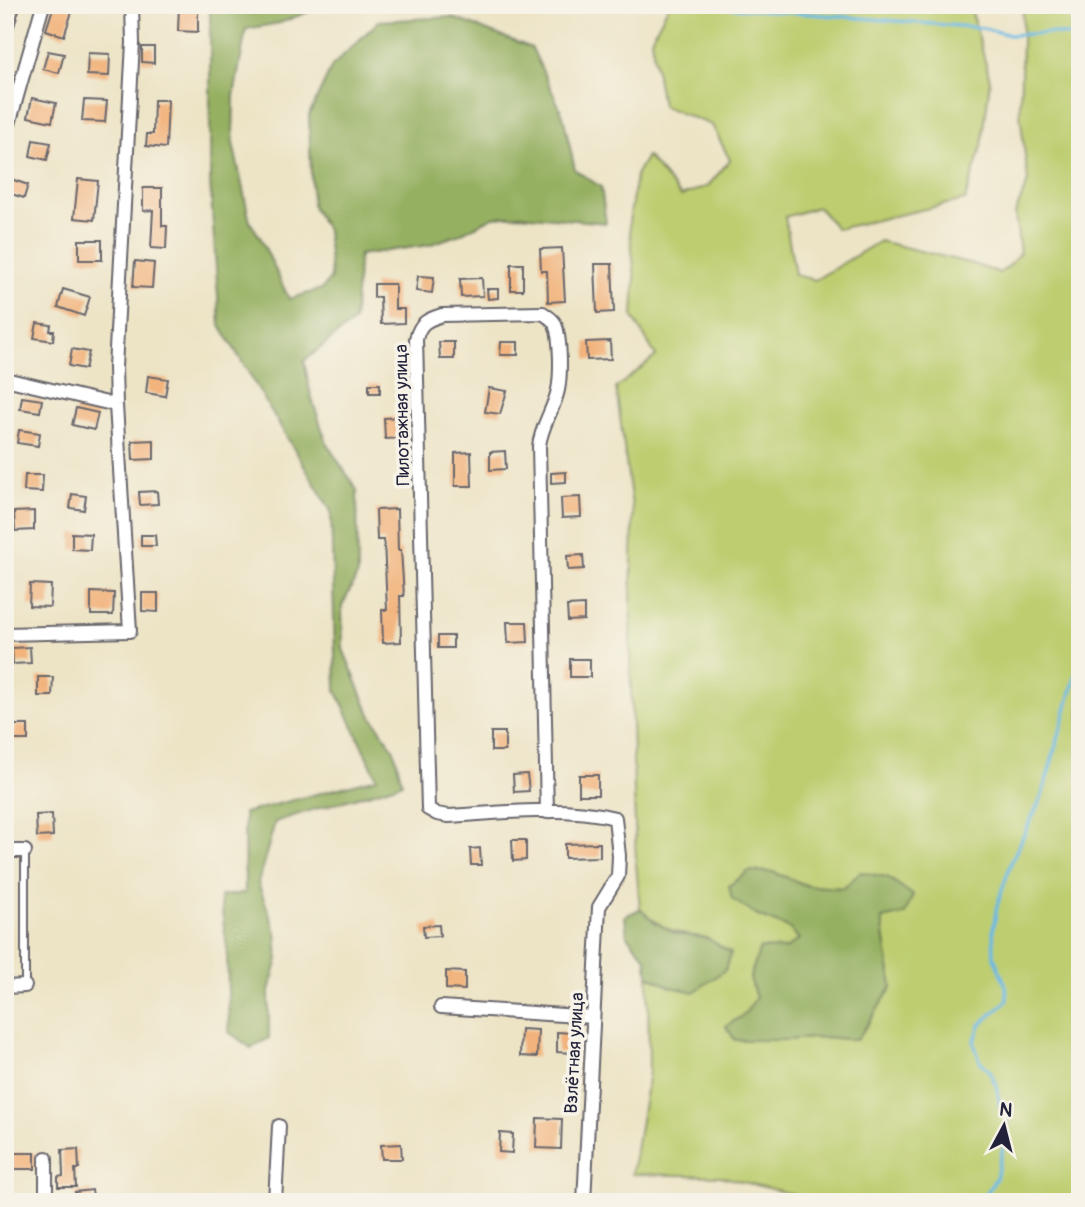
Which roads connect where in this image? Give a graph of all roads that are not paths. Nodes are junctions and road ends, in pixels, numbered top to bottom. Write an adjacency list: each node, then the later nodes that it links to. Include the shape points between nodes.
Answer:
1 (43, 5): 3 (street)
2 (132, 5): 5 (street)
3 (5, 138)
4 (5, 379): 5 (street)
5 (116, 405): 6 (street, via 130,631)
6 (5, 634)
7 (547, 812): 7 (street, Пилотажная улица, via 448,816 428,809 416,339 426,320 442,315 543,313 556,325 558,390 538,446); 10 (street, Пилотажная улица, via 615,818 618,876)
8 (5, 851): 9 (street)
9 (25, 851): 11 (lane)
10 (599, 907): 14 (street, Взлётная улица)
11 (24, 986): 12 (street)
12 (5, 987)
13 (441, 1007): 14 (street)
14 (593, 1017): 19 (street, Взлётная улица)
15 (279, 1126): 18 (street)
16 (46, 1158): 17 (street)
17 (46, 1202)
18 (275, 1202)
19 (584, 1202)

